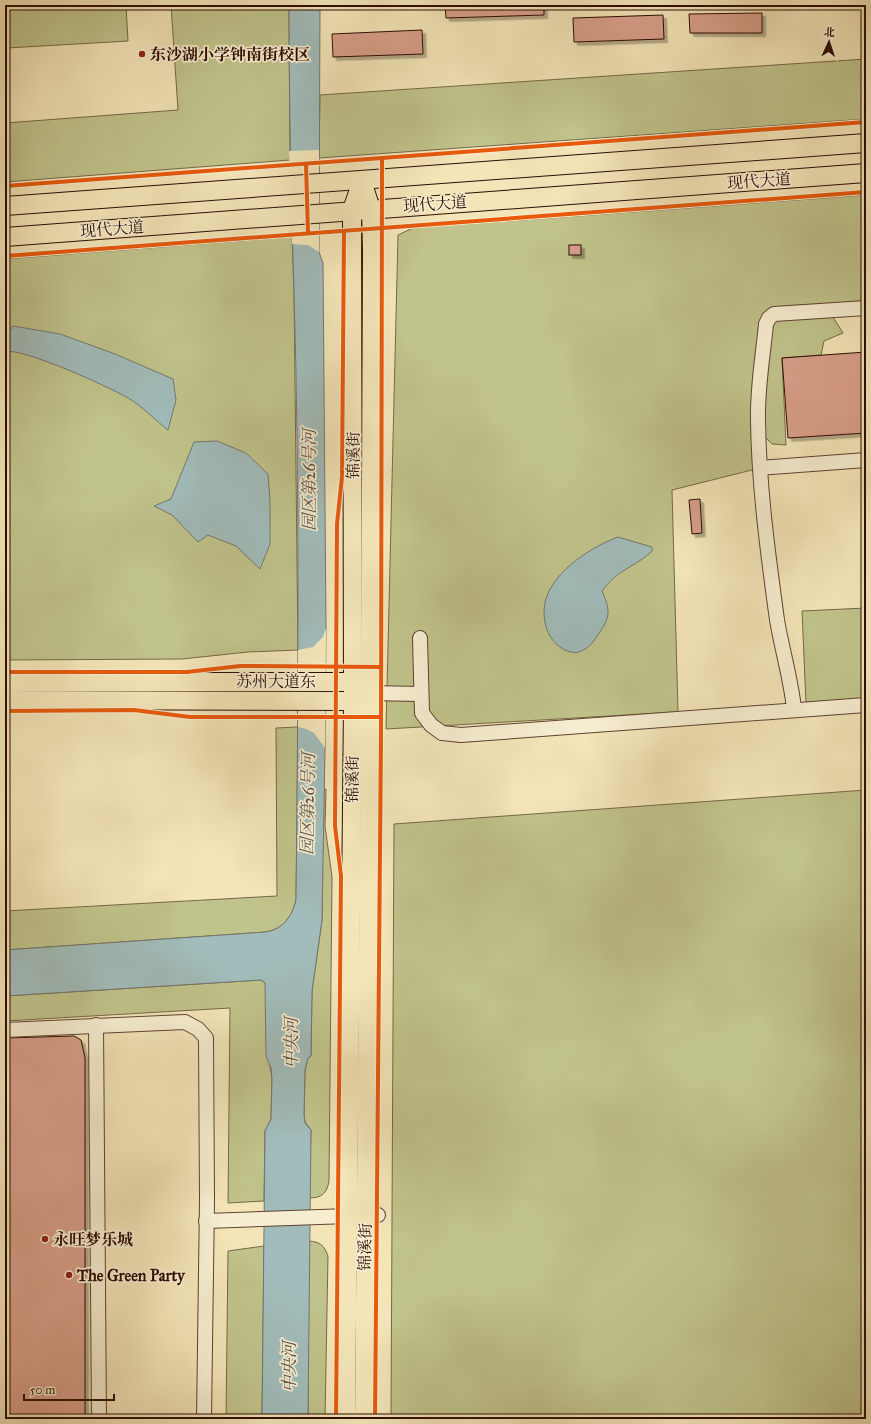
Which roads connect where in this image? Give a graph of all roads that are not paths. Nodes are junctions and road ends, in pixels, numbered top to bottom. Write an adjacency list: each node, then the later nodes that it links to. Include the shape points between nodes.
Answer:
1 (866, 142): 3 (main road, 现代大道)
2 (866, 173): 5 (main road, 现代大道)
3 (362, 181): 4 (main road, 现代大道); 5 (main road, 锦溪街); 6 (main road, 锦溪街)
4 (5, 206)
5 (371, 209): 6 (main road, 现代大道); 14 (main road, 锦溪街)
6 (352, 210): 7 (main road, 现代大道); 13 (main road, 锦溪街)
7 (5, 237)
8 (866, 308): 10 (lane, via 774,314 769,318 766,324 760,383)
9 (866, 460): 10 (lane)
10 (760, 468): 19 (lane, via 778,623)
11 (420, 638): 15 (lane)
12 (5, 682): 13 (main road, 苏州大道东)
13 (352, 682): 14 (main road, 苏州大道东); 17 (main road, 锦溪街)
14 (370, 693): 15 (lane); 17 (main road, 苏州大道东); 22 (main road, 锦溪街)
15 (420, 694): 19 (lane, via 422,713 431,725 442,733 461,735)
16 (5, 700): 17 (main road, 苏州大道东)
17 (353, 701): 22 (main road, 锦溪街)
18 (866, 705): 19 (lane)
19 (794, 710)
20 (96, 1025): 21 (lane); 23 (lane, via 185,1022 198,1029 206,1038); 24 (lane)
21 (5, 1030)
22 (364, 1215): 23 (lane); 26 (main road, 锦溪街); 27 (main road, 锦溪街)
23 (206, 1221): 25 (lane)
24 (99, 1419)
25 (204, 1419)
26 (346, 1419)
27 (364, 1419)

